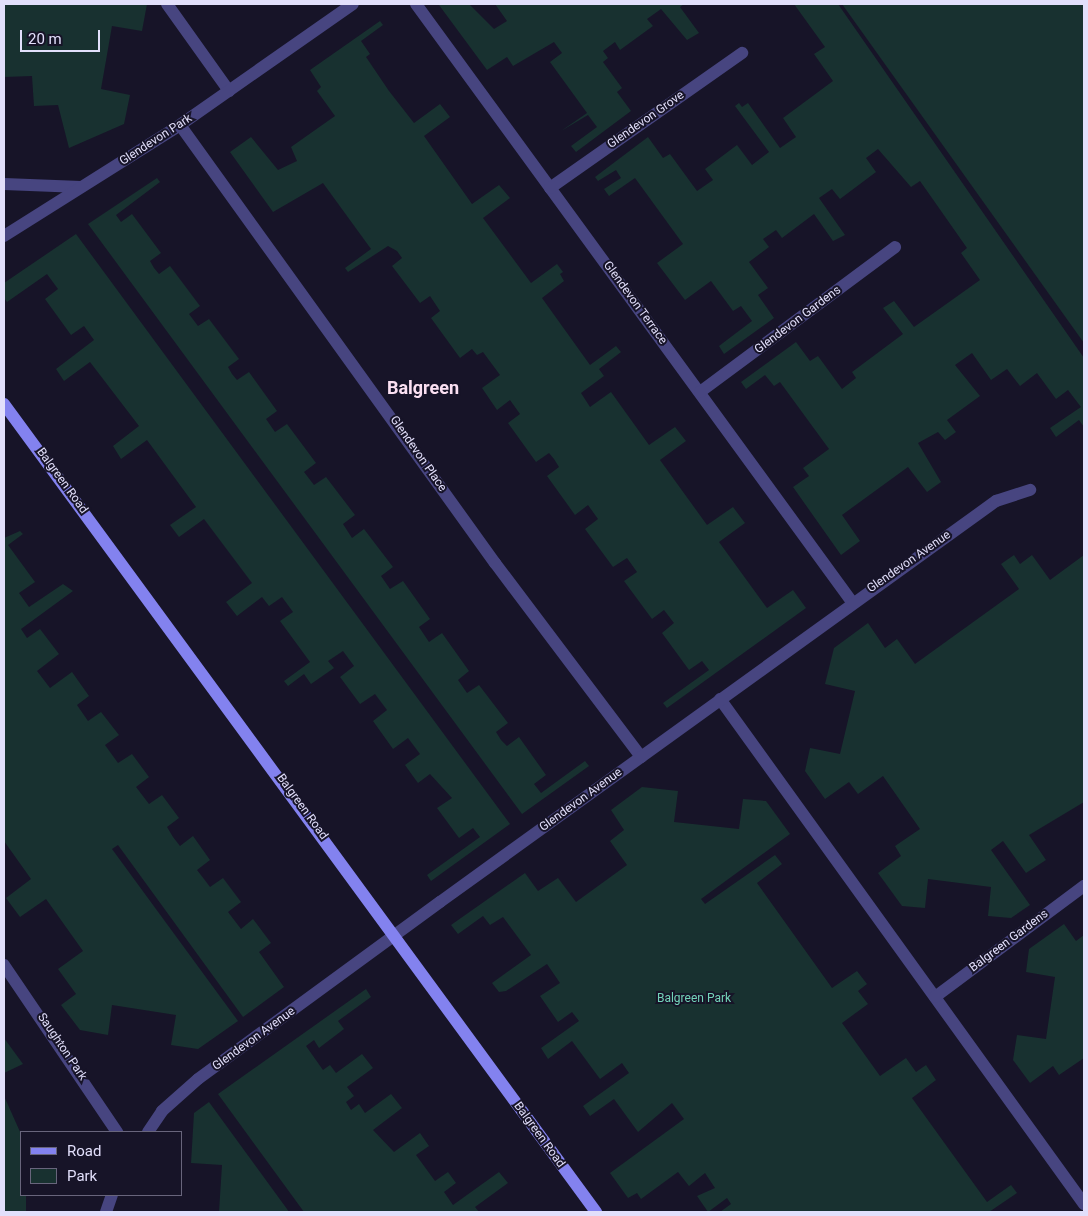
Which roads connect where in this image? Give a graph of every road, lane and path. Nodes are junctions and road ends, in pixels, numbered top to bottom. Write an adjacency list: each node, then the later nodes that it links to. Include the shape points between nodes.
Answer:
1 (167, 4): 5 (street)
2 (353, 4): 5 (street, Glendevon Park)
3 (416, 4): 9 (street, Glendevon Terrace)
4 (742, 53): 9 (street, Glendevon Grove)
5 (230, 91): 6 (street, Glendevon Park)
6 (180, 125): 8 (street, Glendevon Park); 17 (street, Glendevon Place, via 495,563)
7 (4, 184): 8 (street)
8 (81, 187): 10 (street, Glendevon Park)
9 (550, 188): 12 (street, Glendevon Terrace)
10 (4, 236)
11 (895, 248): 12 (street, Glendevon Gardens)
12 (700, 392): 15 (street, Glendevon Terrace)
13 (4, 404): 19 (street, Balgreen Road)
14 (1030, 490): 15 (street, Glendevon Avenue, via 996,500)
15 (852, 602): 16 (street, Glendevon Avenue)
16 (720, 699): 17 (street, Glendevon Avenue); 21 (street)
17 (641, 757): 19 (street, Glendevon Avenue)
18 (1084, 886): 21 (street, Balgreen Gardens)
19 (396, 935): 23 (street, Glendevon Avenue, via 198,1079 162,1111); 27 (street, Balgreen Road)
20 (4, 964): 22 (street, Saughton Park)
21 (935, 997): 25 (street)
22 (116, 1131)
23 (149, 1131)
24 (112, 1196): 26 (street)
25 (1084, 1204)
26 (106, 1212)
27 (596, 1212)

